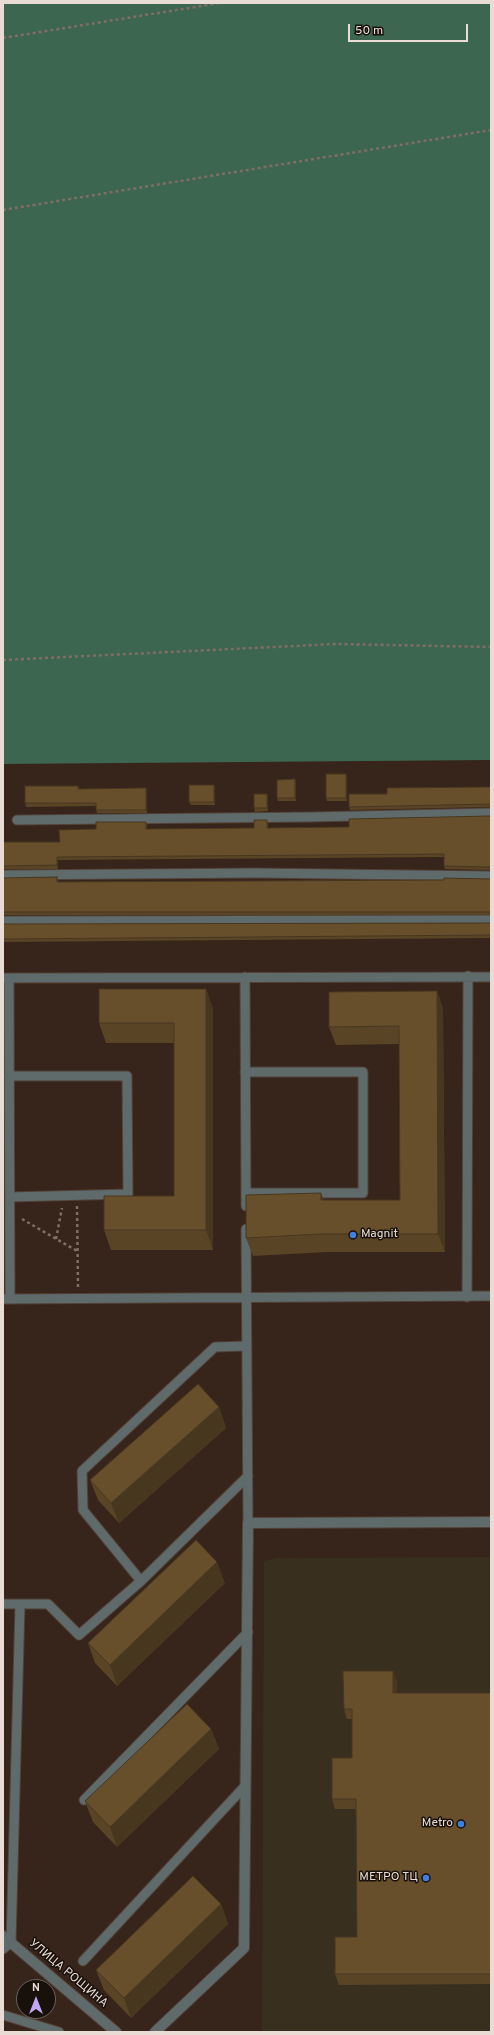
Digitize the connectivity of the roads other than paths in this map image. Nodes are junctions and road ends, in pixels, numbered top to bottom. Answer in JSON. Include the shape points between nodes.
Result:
{"nodes":[{"id":1,"x":491,"y":813,"type":"edge"},
{"id":2,"x":17,"y":820,"type":"dead end"},
{"id":3,"x":3,"y":875,"type":"edge"},
{"id":4,"x":491,"y":876,"type":"edge"},
{"id":5,"x":491,"y":920,"type":"edge"},
{"id":6,"x":3,"y":921,"type":"edge"},
{"id":7,"x":468,"y":976,"type":"junction"},
{"id":8,"x":245,"y":977,"type":"junction"},
{"id":9,"x":6,"y":978,"type":"edge"},
{"id":10,"x":491,"y":978,"type":"edge"},
{"id":11,"x":245,"y":1072,"type":"junction"},
{"id":12,"x":9,"y":1076,"type":"junction"},
{"id":13,"x":246,"y":1193,"type":"junction"},
{"id":14,"x":10,"y":1197,"type":"junction"},
{"id":15,"x":491,"y":1296,"type":"edge"},
{"id":16,"x":467,"y":1297,"type":"junction"},
{"id":17,"x":247,"y":1298,"type":"junction"},
{"id":18,"x":6,"y":1299,"type":"edge"},
{"id":19,"x":247,"y":1346,"type":"junction"},
{"id":20,"x":248,"y":1476,"type":"junction"},
{"id":21,"x":491,"y":1522,"type":"edge"},
{"id":22,"x":248,"y":1523,"type":"junction"},
{"id":23,"x":141,"y":1581,"type":"junction"},
{"id":24,"x":3,"y":1604,"type":"edge"},
{"id":25,"x":20,"y":1604,"type":"junction"},
{"id":26,"x":248,"y":1632,"type":"junction"},
{"id":27,"x":246,"y":1786,"type":"junction"},
{"id":28,"x":84,"y":1800,"type":"edge"},
{"id":29,"x":6,"y":1942,"type":"edge"},
{"id":30,"x":83,"y":1961,"type":"dead end"},
{"id":31,"x":3,"y":2015,"type":"edge"},
{"id":32,"x":60,"y":2032,"type":"edge"},
{"id":33,"x":116,"y":2032,"type":"edge"},
{"id":34,"x":155,"y":2032,"type":"edge"}],
"edges":[{"from":1,"to":2,"type":"lane"},
{"from":3,"to":4,"type":"lane","via":[[255,873]]},
{"from":5,"to":6,"type":"lane"},
{"from":7,"to":8,"type":"lane"},
{"from":7,"to":10,"type":"lane"},
{"from":7,"to":16,"type":"lane"},
{"from":8,"to":9,"type":"lane"},
{"from":8,"to":11,"type":"lane"},
{"from":9,"to":12,"type":"lane"},
{"from":11,"to":13,"type":"lane"},
{"from":11,"to":13,"type":"lane","via":[[364,1072],[364,1193]]},
{"from":12,"to":14,"type":"lane"},
{"from":12,"to":14,"type":"lane","via":[[127,1076],[128,1194]]},
{"from":13,"to":17,"type":"lane"},
{"from":14,"to":18,"type":"lane"},
{"from":15,"to":16,"type":"lane"},
{"from":16,"to":17,"type":"lane"},
{"from":17,"to":18,"type":"lane"},
{"from":17,"to":19,"type":"lane"},
{"from":19,"to":20,"type":"lane"},
{"from":19,"to":23,"type":"lane","via":[[215,1347],[82,1471],[83,1510]]},
{"from":20,"to":22,"type":"lane"},
{"from":20,"to":23,"type":"lane"},
{"from":21,"to":22,"type":"street"},
{"from":22,"to":26,"type":"street"},
{"from":23,"to":25,"type":"lane","via":[[79,1635],[48,1604]]},
{"from":24,"to":25,"type":"lane"},
{"from":25,"to":29,"type":"lane"},
{"from":26,"to":27,"type":"street"},
{"from":26,"to":28,"type":"lane"},
{"from":27,"to":30,"type":"lane"},
{"from":27,"to":34,"type":"street","via":[[244,1948]]},
{"from":29,"to":33,"type":"street","name":"УЛИЦА РОЩИНА"},
{"from":31,"to":32,"type":"lane"}]}
